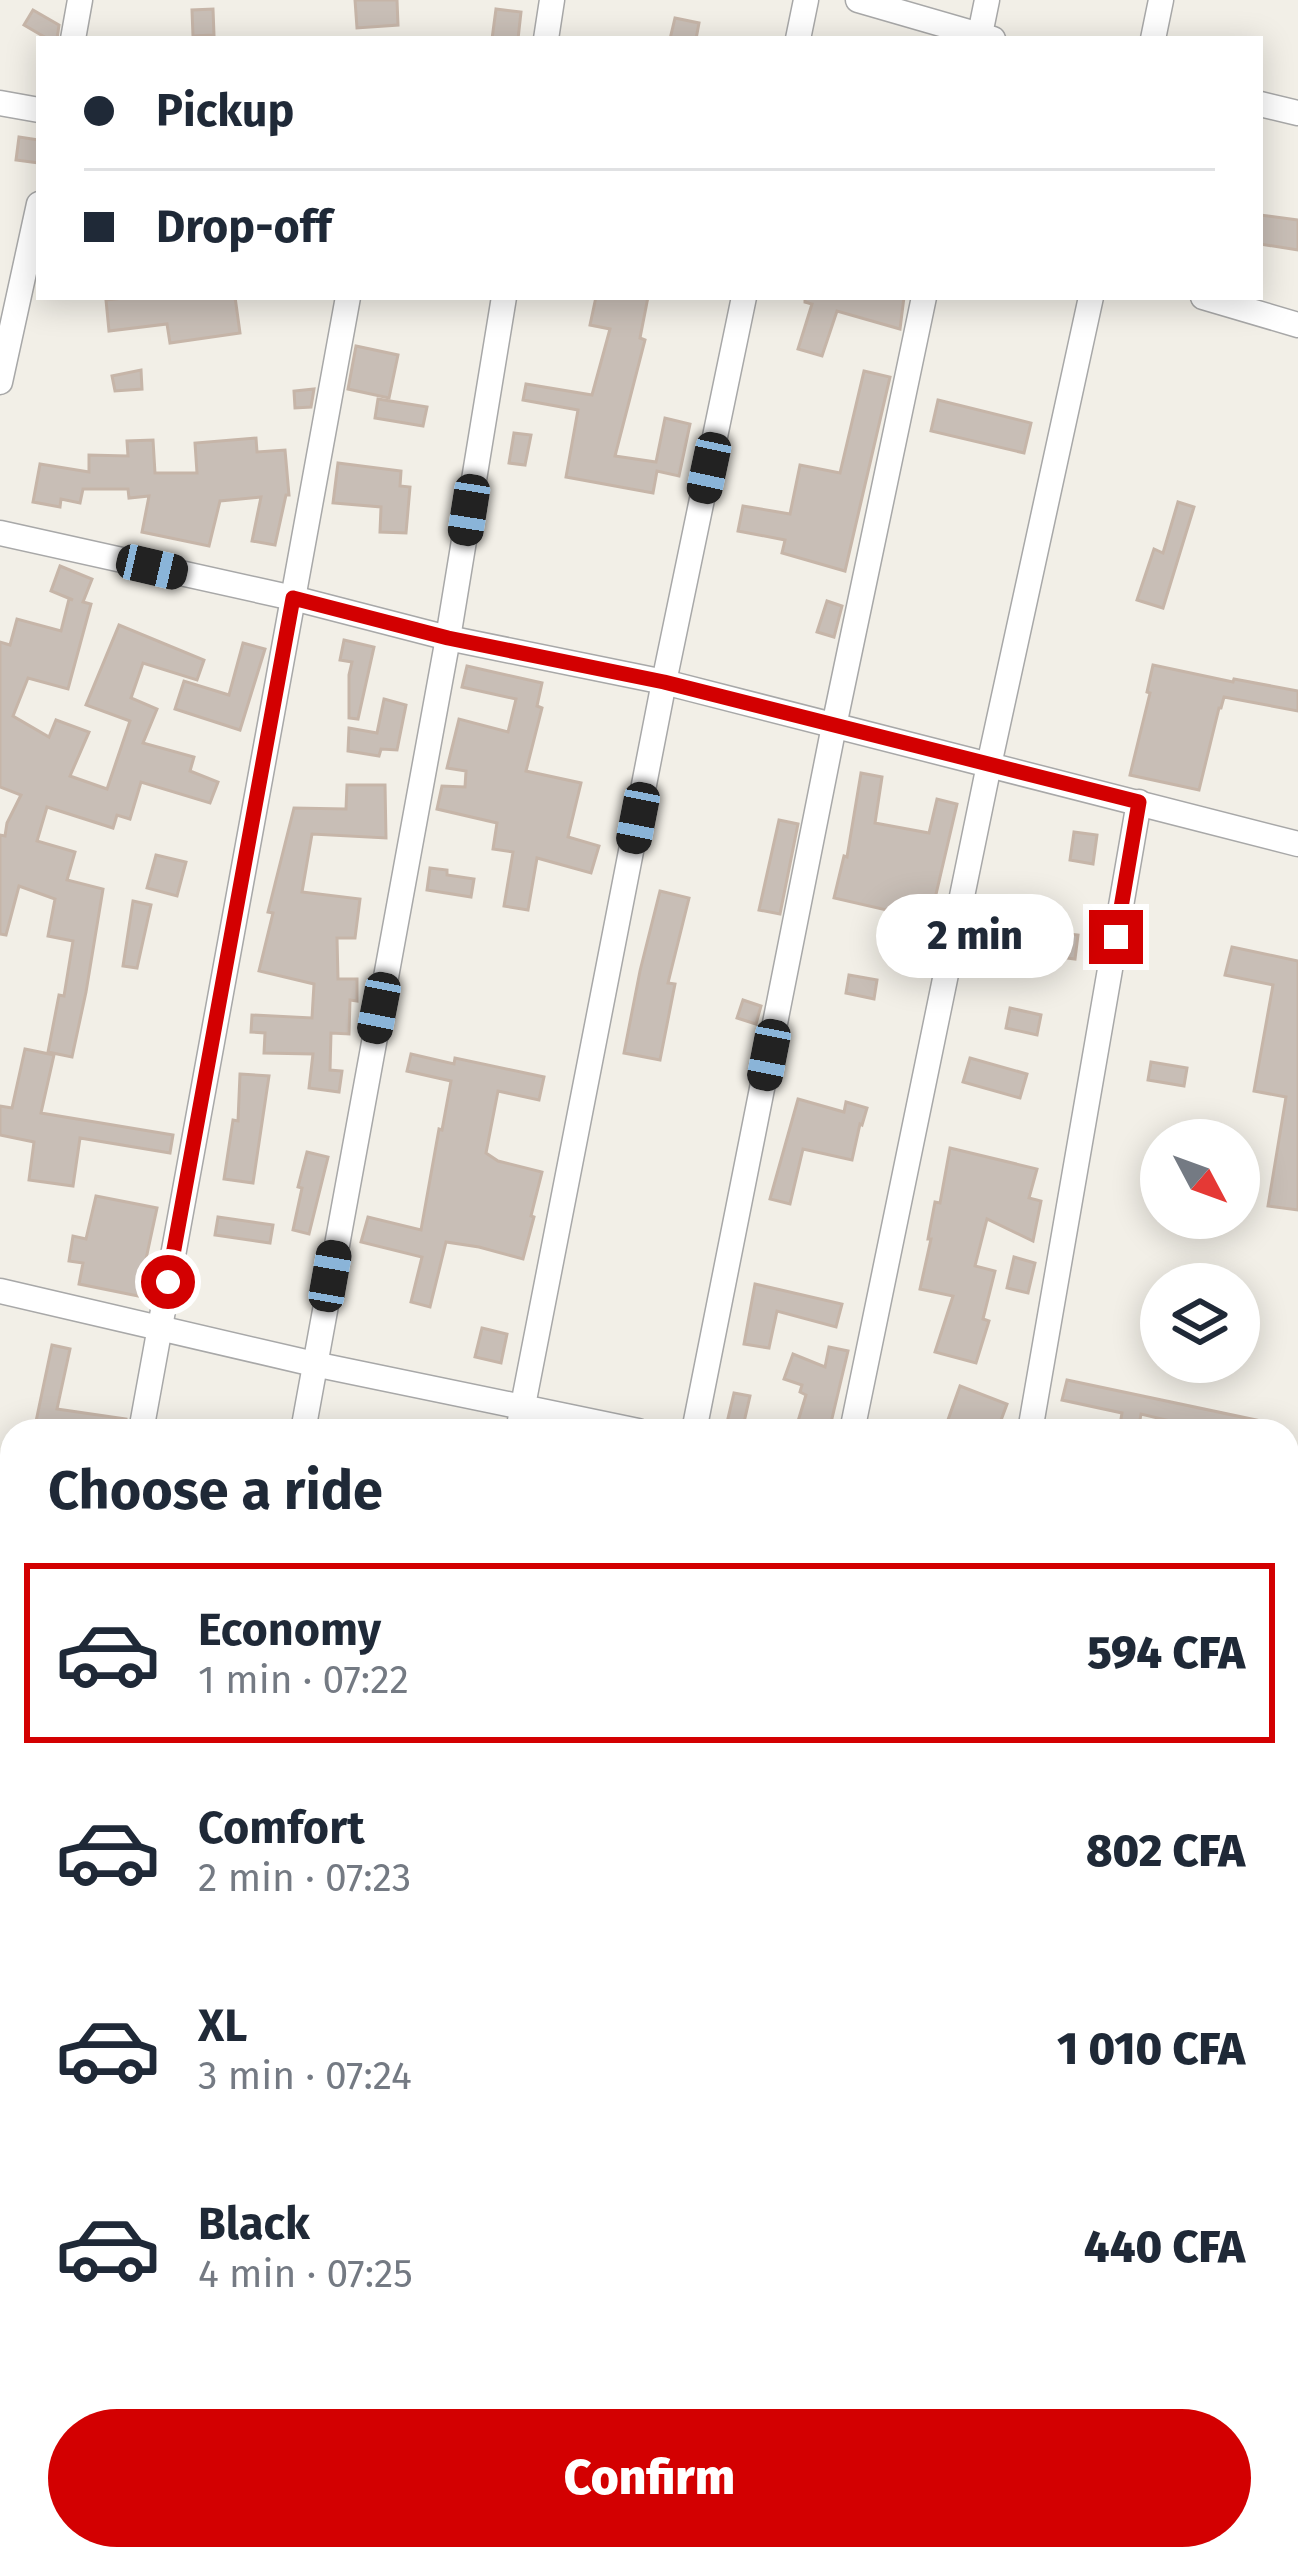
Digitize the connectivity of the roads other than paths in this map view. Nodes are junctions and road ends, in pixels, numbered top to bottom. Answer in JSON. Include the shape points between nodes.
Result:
{"nodes":[{"id":1,"x":80,"y":0,"type":"edge"},
{"id":2,"x":552,"y":0,"type":"edge"},
{"id":3,"x":806,"y":0,"type":"edge"},
{"id":4,"x":857,"y":0,"type":"edge"},
{"id":5,"x":988,"y":0,"type":"edge"},
{"id":6,"x":1162,"y":0,"type":"edge"},
{"id":7,"x":74,"y":36,"type":"edge"},
{"id":8,"x":546,"y":36,"type":"edge"},
{"id":9,"x":799,"y":36,"type":"edge"},
{"id":10,"x":977,"y":36,"type":"edge"},
{"id":11,"x":984,"y":36,"type":"edge"},
{"id":12,"x":1154,"y":36,"type":"edge"},
{"id":13,"x":0,"y":103,"type":"edge"},
{"id":14,"x":1263,"y":105,"type":"edge"},
{"id":15,"x":36,"y":109,"type":"edge"},
{"id":16,"x":1298,"y":113,"type":"edge"},
{"id":17,"x":36,"y":218,"type":"edge"},
{"id":18,"x":347,"y":300,"type":"edge"},
{"id":19,"x":504,"y":300,"type":"edge"},
{"id":20,"x":743,"y":300,"type":"edge"},
{"id":21,"x":923,"y":300,"type":"edge"},
{"id":22,"x":1090,"y":300,"type":"edge"},
{"id":23,"x":1213,"y":300,"type":"edge"},
{"id":24,"x":1298,"y":325,"type":"edge"},
{"id":25,"x":0,"y":382,"type":"edge"},
{"id":26,"x":0,"y":533,"type":"edge"},
{"id":27,"x":293,"y":598,"type":"junction"},
{"id":28,"x":448,"y":638,"type":"junction"},
{"id":29,"x":664,"y":682,"type":"junction"},
{"id":30,"x":834,"y":726,"type":"junction"},
{"id":31,"x":989,"y":765,"type":"junction"},
{"id":32,"x":1139,"y":802,"type":"junction"},
{"id":33,"x":1298,"y":844,"type":"edge"},
{"id":34,"x":0,"y":1291,"type":"edge"},
{"id":35,"x":160,"y":1328,"type":"junction"},
{"id":36,"x":314,"y":1364,"type":"junction"},
{"id":37,"x":143,"y":1419,"type":"edge"},
{"id":38,"x":305,"y":1419,"type":"edge"},
{"id":39,"x":521,"y":1419,"type":"edge"},
{"id":40,"x":696,"y":1419,"type":"edge"},
{"id":41,"x":854,"y":1419,"type":"edge"},
{"id":42,"x":1032,"y":1419,"type":"edge"}],
"edges":[{"from":1,"to":7,"type":"street"},
{"from":2,"to":8,"type":"street"},
{"from":3,"to":9,"type":"street"},
{"from":4,"to":10,"type":"street"},
{"from":5,"to":11,"type":"street"},
{"from":6,"to":12,"type":"street"},
{"from":13,"to":15,"type":"street"},
{"from":14,"to":16,"type":"street"},
{"from":17,"to":25,"type":"street"},
{"from":18,"to":27,"type":"street"},
{"from":19,"to":28,"type":"street"},
{"from":20,"to":29,"type":"street"},
{"from":21,"to":30,"type":"street"},
{"from":22,"to":31,"type":"street"},
{"from":23,"to":24,"type":"street"},
{"from":26,"to":27,"type":"street"},
{"from":27,"to":28,"type":"street"},
{"from":27,"to":35,"type":"street"},
{"from":28,"to":29,"type":"street"},
{"from":28,"to":36,"type":"street"},
{"from":29,"to":30,"type":"street"},
{"from":29,"to":39,"type":"street"},
{"from":30,"to":31,"type":"street"},
{"from":30,"to":40,"type":"street"},
{"from":31,"to":32,"type":"street"},
{"from":31,"to":41,"type":"street"},
{"from":32,"to":33,"type":"street"},
{"from":32,"to":42,"type":"street"},
{"from":34,"to":35,"type":"street"},
{"from":35,"to":36,"type":"street"},
{"from":35,"to":37,"type":"street"},
{"from":36,"to":38,"type":"street"},
{"from":36,"to":39,"type":"street"}]}
